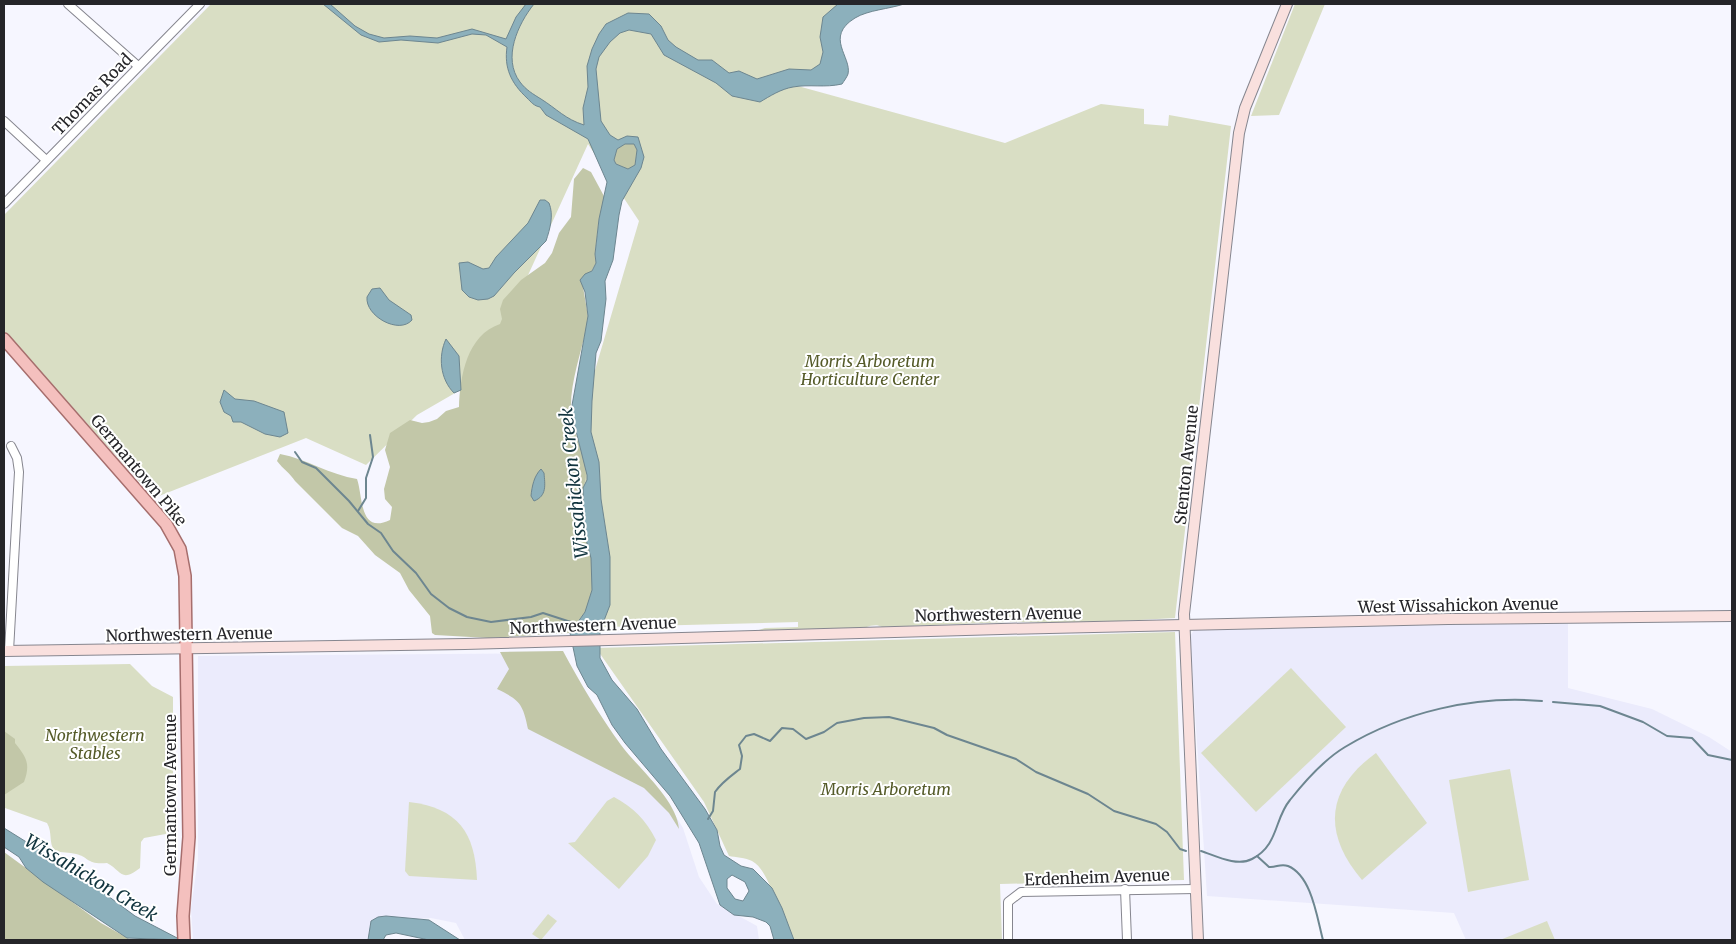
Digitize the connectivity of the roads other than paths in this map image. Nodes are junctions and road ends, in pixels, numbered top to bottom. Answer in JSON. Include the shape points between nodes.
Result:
{"nodes":[{"id":1,"x":68,"y":4,"type":"edge"},
{"id":2,"x":200,"y":4,"type":"edge"},
{"id":3,"x":1287,"y":4,"type":"edge"},
{"id":4,"x":138,"y":66,"type":"junction"},
{"id":5,"x":4,"y":121,"type":"edge"},
{"id":6,"x":46,"y":160,"type":"junction"},
{"id":7,"x":4,"y":204,"type":"edge"},
{"id":8,"x":4,"y":339,"type":"edge"},
{"id":9,"x":11,"y":446,"type":"dead end"},
{"id":10,"x":1732,"y":616,"type":"edge"},
{"id":11,"x":1183,"y":625,"type":"junction"},
{"id":12,"x":187,"y":649,"type":"junction"},
{"id":13,"x":6,"y":651,"type":"edge"},
{"id":14,"x":1125,"y":889,"type":"junction"},
{"id":15,"x":1196,"y":889,"type":"junction"},
{"id":16,"x":184,"y":940,"type":"edge"},
{"id":17,"x":1008,"y":940,"type":"edge"},
{"id":18,"x":1127,"y":940,"type":"edge"},
{"id":19,"x":1198,"y":940,"type":"edge"}],
"edges":[{"from":1,"to":4,"type":"street"},
{"from":2,"to":4,"type":"street","name":"Thomas Road"},
{"from":3,"to":11,"type":"street","name":"Stenton Avenue","via":[[1245,108],[1239,133]]},
{"from":4,"to":6,"type":"street","name":"Thomas Road"},
{"from":5,"to":6,"type":"street"},
{"from":6,"to":7,"type":"street","name":"Thomas Road"},
{"from":8,"to":12,"type":"main road","name":"Germantown Pike","via":[[174,536],[185,569]]},
{"from":9,"to":13,"type":"street","via":[[19,472]]},
{"from":10,"to":11,"type":"street","name":"West Wissahickon Avenue"},
{"from":11,"to":12,"type":"street","name":"Northwestern Avenue"},
{"from":11,"to":15,"type":"street","name":"Stenton Avenue"},
{"from":12,"to":13,"type":"street","name":"Northwestern Avenue"},
{"from":12,"to":16,"type":"main road","name":"Germantown Avenue","via":[[190,837]]},
{"from":14,"to":15,"type":"street","name":"Erdenheim Avenue"},
{"from":14,"to":17,"type":"street","name":"Erdenheim Avenue","via":[[1021,892],[1010,899],[1007,906]]},
{"from":14,"to":18,"type":"street"},
{"from":15,"to":19,"type":"street","name":"Stenton Avenue"}]}
